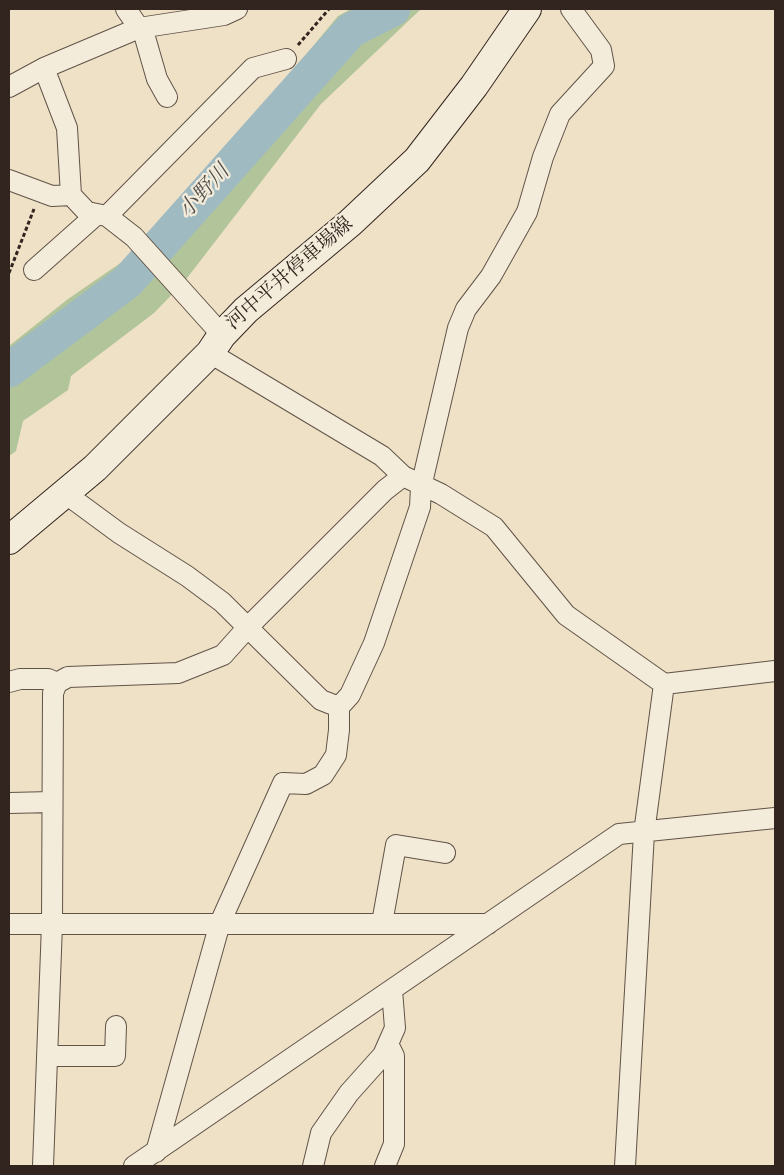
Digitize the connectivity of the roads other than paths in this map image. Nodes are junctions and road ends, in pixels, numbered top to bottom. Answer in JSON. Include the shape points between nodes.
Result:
{"nodes":[{"id":1,"x":126,"y":9,"type":"edge"},
{"id":2,"x":238,"y":9,"type":"edge"},
{"id":3,"x":527,"y":9,"type":"edge"},
{"id":4,"x":571,"y":9,"type":"edge"},
{"id":5,"x":140,"y":28,"type":"junction"},
{"id":6,"x":286,"y":59,"type":"road end"},
{"id":7,"x":44,"y":68,"type":"junction"},
{"id":8,"x":9,"y":87,"type":"edge"},
{"id":9,"x":167,"y":97,"type":"dead end"},
{"id":10,"x":9,"y":180,"type":"edge"},
{"id":11,"x":71,"y":195,"type":"junction"},
{"id":12,"x":101,"y":216,"type":"junction"},
{"id":13,"x":34,"y":270,"type":"dead end"},
{"id":14,"x":216,"y":344,"type":"junction"},
{"id":15,"x":403,"y":476,"type":"junction"},
{"id":16,"x":421,"y":487,"type":"junction"},
{"id":17,"x":66,"y":494,"type":"junction"},
{"id":18,"x":9,"y":540,"type":"edge"},
{"id":19,"x":248,"y":627,"type":"junction"},
{"id":20,"x":775,"y":671,"type":"edge"},
{"id":21,"x":9,"y":682,"type":"edge"},
{"id":22,"x":57,"y":683,"type":"junction"},
{"id":23,"x":664,"y":684,"type":"junction"},
{"id":24,"x":339,"y":707,"type":"junction"},
{"id":25,"x":52,"y":802,"type":"junction"},
{"id":26,"x":9,"y":803,"type":"edge"},
{"id":27,"x":775,"y":818,"type":"edge"},
{"id":28,"x":644,"y":833,"type":"junction"},
{"id":29,"x":445,"y":853,"type":"dead end"},
{"id":30,"x":220,"y":923,"type":"junction"},
{"id":31,"x":382,"y":923,"type":"junction"},
{"id":32,"x":9,"y":924,"type":"edge"},
{"id":33,"x":52,"y":924,"type":"junction"},
{"id":34,"x":488,"y":924,"type":"junction"},
{"id":35,"x":392,"y":990,"type":"junction"},
{"id":36,"x":116,"y":1026,"type":"dead end"},
{"id":37,"x":388,"y":1044,"type":"junction"},
{"id":38,"x":47,"y":1056,"type":"junction"},
{"id":39,"x":156,"y":1152,"type":"junction"},
{"id":40,"x":43,"y":1166,"type":"edge"},
{"id":41,"x":134,"y":1166,"type":"edge"},
{"id":42,"x":313,"y":1166,"type":"edge"},
{"id":43,"x":385,"y":1166,"type":"edge"},
{"id":44,"x":626,"y":1166,"type":"edge"}],
"edges":[{"from":1,"to":5,"type":"street"},
{"from":2,"to":5,"type":"street","via":[[224,16]]},
{"from":3,"to":14,"type":"main road","name":"河中平井停車場線","via":[[417,160],[350,223],[246,310]]},
{"from":4,"to":16,"type":"street","via":[[601,50],[604,66],[560,114],[527,212],[491,276],[466,309],[458,328]]},
{"from":5,"to":7,"type":"street"},
{"from":5,"to":9,"type":"street","via":[[148,43],[157,79]]},
{"from":6,"to":12,"type":"street","via":[[253,68]]},
{"from":7,"to":8,"type":"street"},
{"from":7,"to":11,"type":"street","via":[[67,128]]},
{"from":10,"to":11,"type":"street","via":[[52,196]]},
{"from":11,"to":12,"type":"street","via":[[87,212]]},
{"from":12,"to":13,"type":"street"},
{"from":12,"to":14,"type":"street","via":[[134,237],[202,314]]},
{"from":14,"to":15,"type":"street","via":[[382,456]]},
{"from":14,"to":17,"type":"main road","name":"河中平井停車場線"},
{"from":15,"to":16,"type":"street"},
{"from":15,"to":19,"type":"street"},
{"from":16,"to":23,"type":"street","via":[[441,494],[494,527],[566,615]]},
{"from":16,"to":24,"type":"street","via":[[420,507],[374,643],[350,696]]},
{"from":17,"to":18,"type":"main road","name":"河中平井停車場線"},
{"from":17,"to":19,"type":"street","via":[[119,533],[187,576],[222,602]]},
{"from":19,"to":22,"type":"street","via":[[223,655],[178,673],[68,678]]},
{"from":19,"to":24,"type":"street","via":[[321,700]]},
{"from":20,"to":23,"type":"street"},
{"from":21,"to":22,"type":"street","via":[[48,679]]},
{"from":22,"to":25,"type":"street","via":[[53,693]]},
{"from":23,"to":28,"type":"street"},
{"from":24,"to":30,"type":"street","via":[[336,755],[322,776],[306,784],[283,783]]},
{"from":25,"to":26,"type":"street"},
{"from":25,"to":33,"type":"street"},
{"from":27,"to":28,"type":"street"},
{"from":28,"to":34,"type":"street","via":[[619,834]]},
{"from":28,"to":44,"type":"street"},
{"from":29,"to":31,"type":"street","via":[[396,845]]},
{"from":30,"to":31,"type":"street"},
{"from":30,"to":33,"type":"street"},
{"from":30,"to":39,"type":"street"},
{"from":31,"to":34,"type":"street"},
{"from":32,"to":33,"type":"street"},
{"from":33,"to":38,"type":"street"},
{"from":34,"to":35,"type":"street"},
{"from":35,"to":37,"type":"street","via":[[395,1028]]},
{"from":35,"to":39,"type":"street"},
{"from":36,"to":38,"type":"street","via":[[116,1056]]},
{"from":37,"to":42,"type":"street","via":[[383,1055],[349,1093],[321,1133]]},
{"from":37,"to":43,"type":"street","via":[[394,1056],[394,1144]]},
{"from":38,"to":40,"type":"street"},
{"from":39,"to":41,"type":"street"}]}
